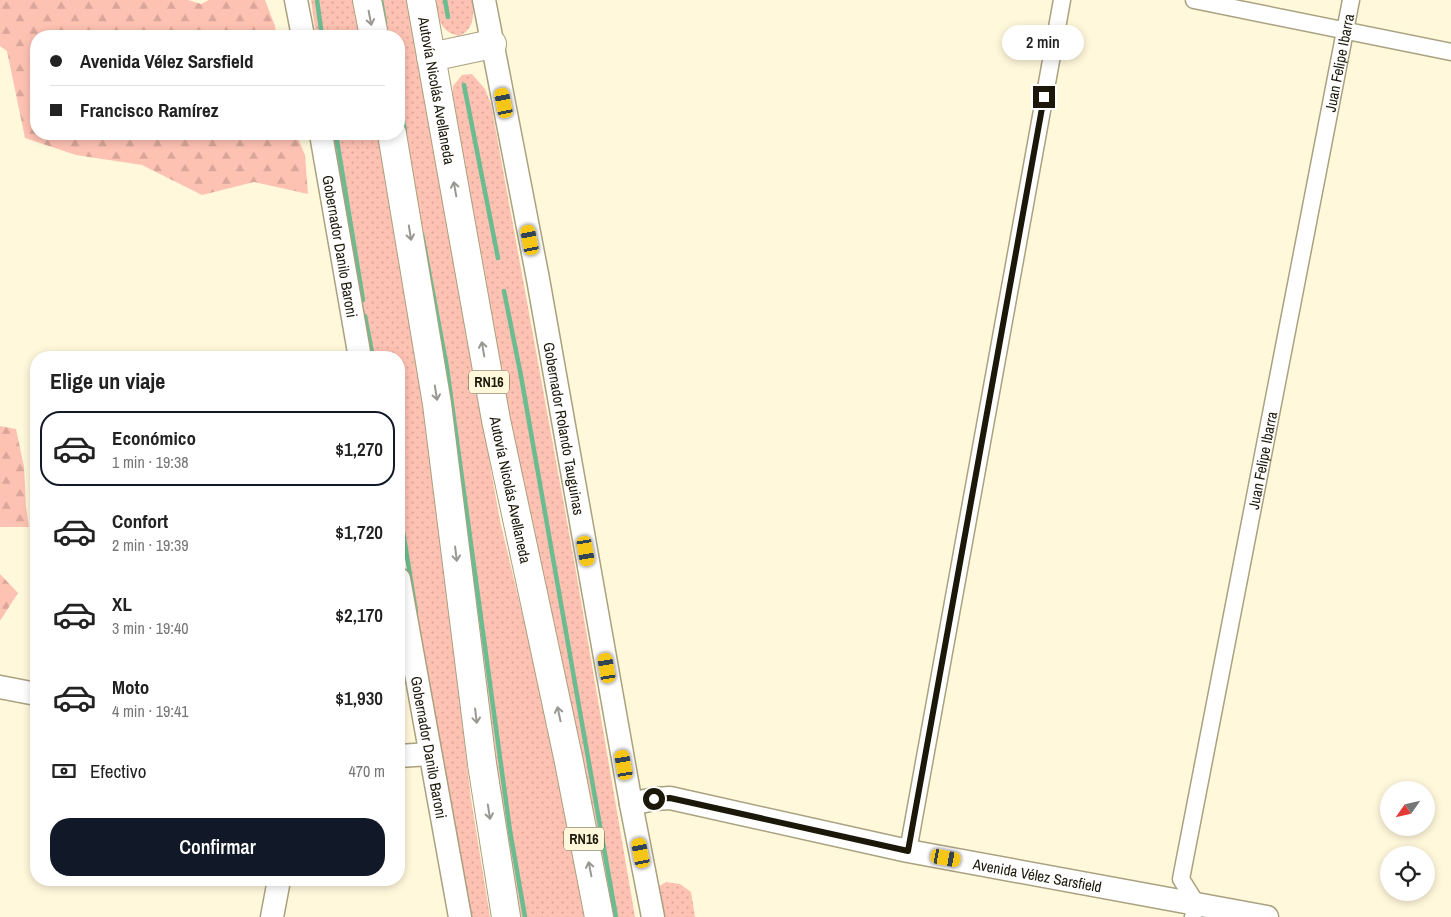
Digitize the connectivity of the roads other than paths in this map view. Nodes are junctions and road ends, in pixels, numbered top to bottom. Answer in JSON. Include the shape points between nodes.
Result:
{"nodes":[{"id":1,"x":296,"y":0,"type":"edge"},
{"id":2,"x":367,"y":0,"type":"edge"},
{"id":3,"x":421,"y":0,"type":"edge"},
{"id":4,"x":484,"y":0,"type":"edge"},
{"id":5,"x":1062,"y":0,"type":"edge"},
{"id":6,"x":1194,"y":0,"type":"edge"},
{"id":7,"x":1351,"y":0,"type":"edge"},
{"id":8,"x":302,"y":30,"type":"edge"},
{"id":9,"x":373,"y":30,"type":"edge"},
{"id":10,"x":1345,"y":31,"type":"junction"},
{"id":11,"x":492,"y":44,"type":"junction"},
{"id":12,"x":1451,"y":52,"type":"edge"},
{"id":13,"x":431,"y":57,"type":"junction"},
{"id":14,"x":322,"y":140,"type":"edge"},
{"id":15,"x":393,"y":140,"type":"edge"},
{"id":16,"x":359,"y":351,"type":"edge"},
{"id":17,"x":405,"y":613,"type":"edge"},
{"id":18,"x":0,"y":688,"type":"edge"},
{"id":19,"x":30,"y":693,"type":"edge"},
{"id":20,"x":430,"y":754,"type":"junction"},
{"id":21,"x":405,"y":756,"type":"edge"},
{"id":22,"x":631,"y":804,"type":"junction"},
{"id":23,"x":908,"y":851,"type":"junction"},
{"id":24,"x":278,"y":886,"type":"edge"},
{"id":25,"x":1194,"y":910,"type":"edge"},
{"id":26,"x":272,"y":917,"type":"edge"},
{"id":27,"x":460,"y":917,"type":"edge"},
{"id":28,"x":506,"y":917,"type":"edge"},
{"id":29,"x":599,"y":917,"type":"edge"},
{"id":30,"x":653,"y":917,"type":"edge"},
{"id":31,"x":1267,"y":917,"type":"edge"}],
"edges":[{"from":1,"to":8,"type":"street"},
{"from":2,"to":9,"type":"highway","one_way":true},
{"from":3,"to":13,"type":"highway","name":"Autovía Nicolás Avellaneda","number":"RN16"},
{"from":4,"to":11,"type":"street","name":"Gobernador Rolando Tauguinas"},
{"from":5,"to":23,"type":"street"},
{"from":6,"to":10,"type":"street"},
{"from":7,"to":10,"type":"street","name":"Juan Felipe Ibarra"},
{"from":10,"to":12,"type":"street"},
{"from":10,"to":25,"type":"street","name":"Juan Felipe Ibarra","via":[[1181,879]]},
{"from":11,"to":13,"type":"highway"},
{"from":11,"to":22,"type":"street","name":"Gobernador Rolando Tauguinas","via":[[538,279]]},
{"from":29,"to":13,"type":"highway","name":"Autovía Nicolás Avellaneda","number":"RN16","one_way":true,"via":[[496,420]]},
{"from":14,"to":16,"type":"street","name":"Gobernador Danilo Baroni"},
{"from":15,"to":28,"type":"highway","one_way":true,"via":[[437,404],[482,764]]},
{"from":17,"to":20,"type":"street","name":"Gobernador Danilo Baroni"},
{"from":18,"to":19,"type":"street"},
{"from":20,"to":21,"type":"street"},
{"from":20,"to":27,"type":"street","name":"Gobernador Danilo Baroni"},
{"from":22,"to":23,"type":"street","name":"Avenida Vélez Sarsfield","via":[[670,798]]},
{"from":22,"to":30,"type":"street","name":"Gobernador Rolando Tauguinas"},
{"from":23,"to":25,"type":"street","name":"Avenida Vélez Sarsfield"},
{"from":24,"to":26,"type":"street"},
{"from":25,"to":31,"type":"street","name":"Avenida Vélez Sarsfield"}]}
